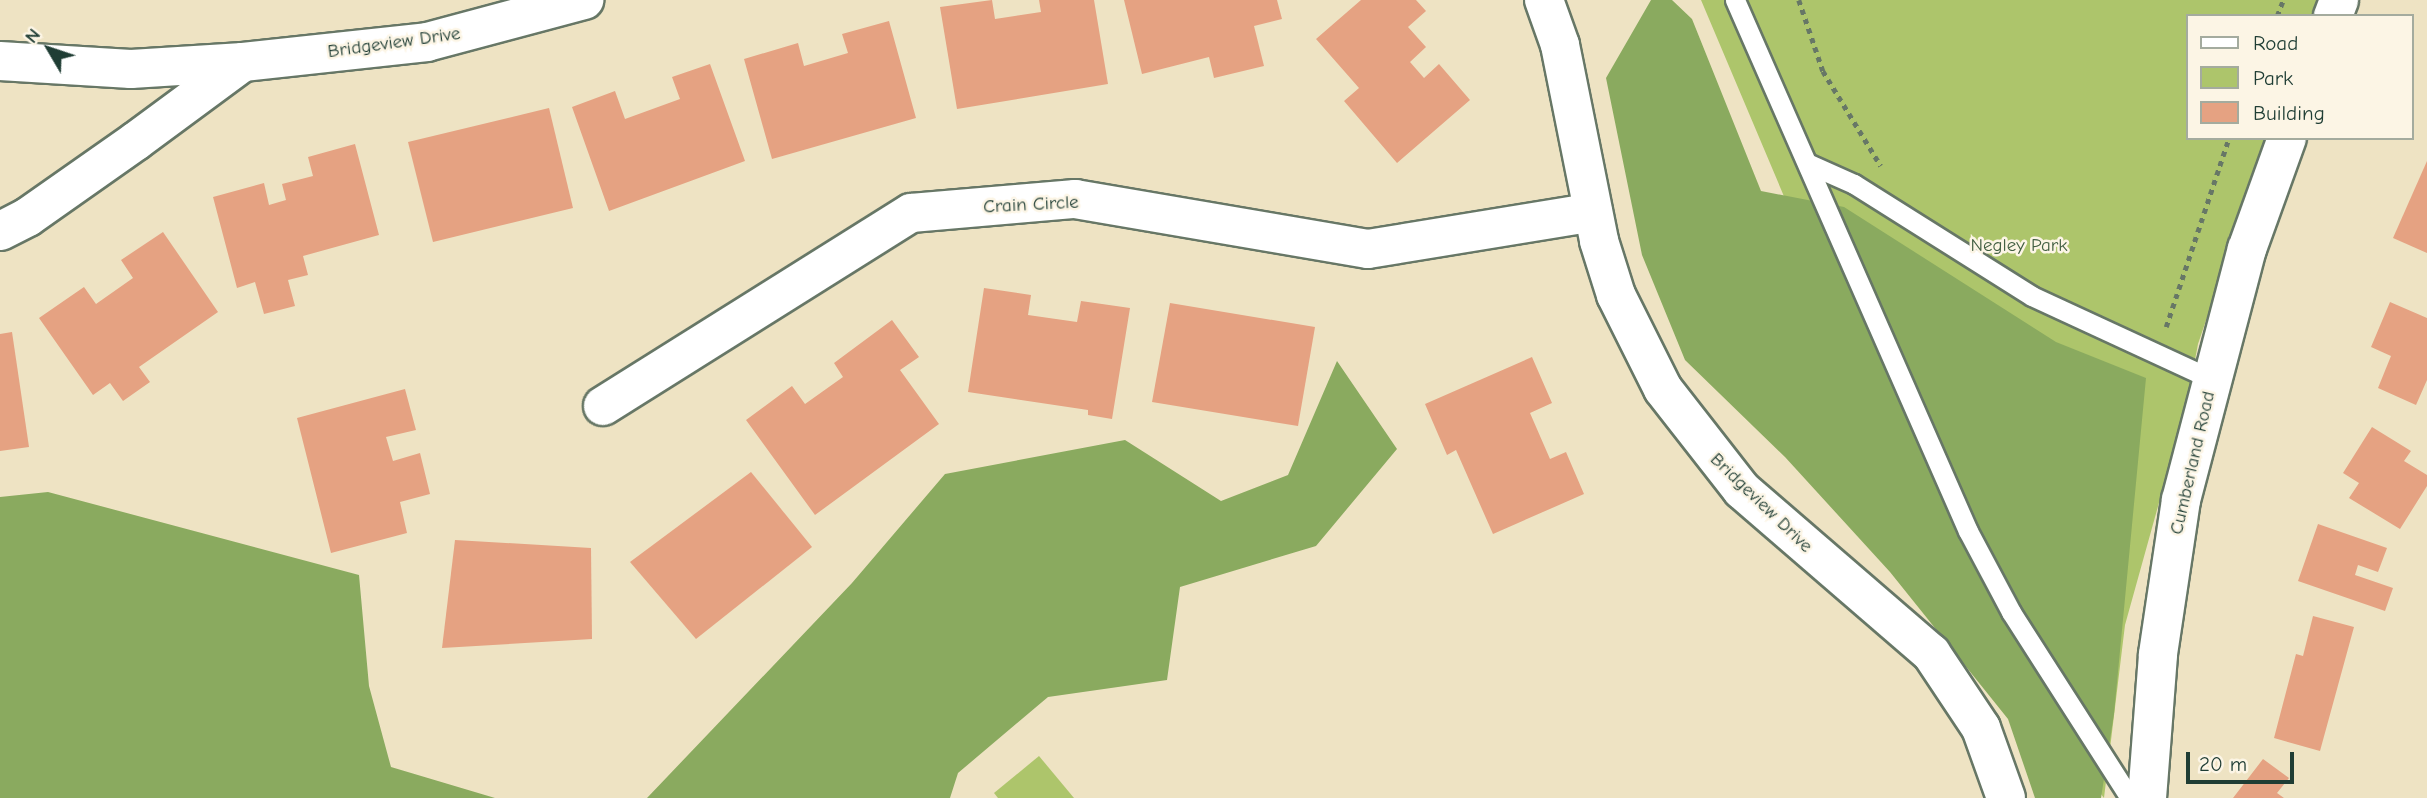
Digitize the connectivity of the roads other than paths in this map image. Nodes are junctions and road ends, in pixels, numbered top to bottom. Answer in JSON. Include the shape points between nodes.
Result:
{"nodes":[{"id":1,"x":583,"y":0,"type":"edge"},
{"id":2,"x":1544,"y":0,"type":"edge"},
{"id":3,"x":1735,"y":0,"type":"edge"},
{"id":4,"x":0,"y":61,"type":"edge"},
{"id":5,"x":243,"y":62,"type":"junction"},
{"id":6,"x":2286,"y":140,"type":"edge"},
{"id":7,"x":1809,"y":164,"type":"junction"},
{"id":8,"x":1593,"y":212,"type":"junction"},
{"id":9,"x":0,"y":231,"type":"edge"},
{"id":10,"x":2212,"y":379,"type":"junction"},
{"id":11,"x":603,"y":406,"type":"dead end"},
{"id":12,"x":2007,"y":798,"type":"edge"},
{"id":13,"x":2130,"y":798,"type":"edge"},
{"id":14,"x":2147,"y":798,"type":"edge"}],
"edges":[{"from":1,"to":5,"type":"street","name":"Bridgeview Drive","via":[[427,42]]},
{"from":2,"to":8,"type":"street","name":"Bridgeview Drive","via":[[1560,45]]},
{"from":3,"to":7,"type":"lane"},
{"from":4,"to":5,"type":"street","name":"Bridgeview Drive","via":[[131,69]]},
{"from":5,"to":9,"type":"street","name":"Bridgeview Drive","via":[[28,217]]},
{"from":6,"to":10,"type":"street","name":"Cumberland Road","via":[[2247,249]]},
{"from":7,"to":10,"type":"lane","via":[[1854,184],[2032,296]]},
{"from":7,"to":13,"type":"lane","via":[[1968,531],[2011,612]]},
{"from":8,"to":11,"type":"street","name":"Crain Circle","via":[[1368,249],[1075,199],[911,213]]},
{"from":8,"to":12,"type":"street","name":"Bridgeview Drive","via":[[1616,295],[1670,399],[1742,490],[1931,653],[1981,728]]},
{"from":10,"to":14,"type":"street","name":"Cumberland Road","via":[[2181,500],[2158,654]]}]}
